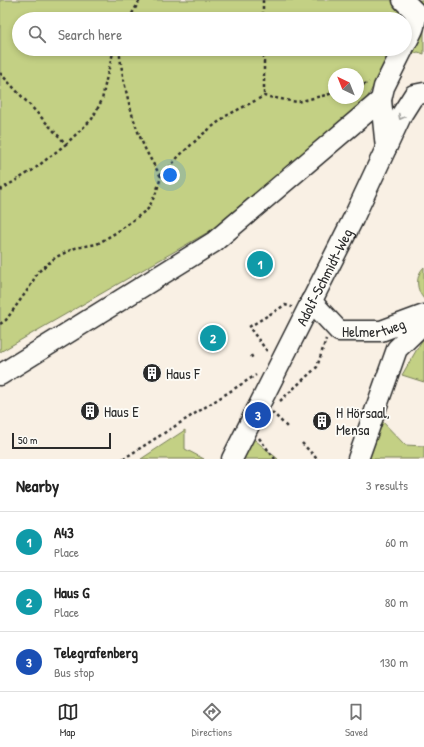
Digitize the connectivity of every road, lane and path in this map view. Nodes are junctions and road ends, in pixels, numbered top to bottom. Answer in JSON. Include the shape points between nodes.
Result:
{"nodes":[{"id":1,"x":140,"y":0,"type":"edge"},
{"id":2,"x":263,"y":0,"type":"edge"},
{"id":3,"x":403,"y":0,"type":"edge"},
{"id":4,"x":133,"y":12,"type":"edge"},
{"id":5,"x":263,"y":12,"type":"edge"},
{"id":6,"x":412,"y":31,"type":"edge"},
{"id":7,"x":112,"y":56,"type":"edge"},
{"id":8,"x":119,"y":56,"type":"edge"},
{"id":9,"x":264,"y":56,"type":"edge"},
{"id":10,"x":400,"y":56,"type":"edge"},
{"id":11,"x":0,"y":73,"type":"edge"},
{"id":12,"x":424,"y":93,"type":"edge"},
{"id":13,"x":328,"y":94,"type":"edge"},
{"id":14,"x":383,"y":94,"type":"junction"},
{"id":15,"x":264,"y":96,"type":"junction"},
{"id":16,"x":66,"y":144,"type":"junction"},
{"id":17,"x":386,"y":150,"type":"junction"},
{"id":18,"x":160,"y":177,"type":"junction"},
{"id":19,"x":0,"y":190,"type":"edge"},
{"id":20,"x":308,"y":307,"type":"junction"},
{"id":21,"x":424,"y":315,"type":"edge"},
{"id":22,"x":424,"y":323,"type":"edge"},
{"id":23,"x":0,"y":324,"type":"edge"},
{"id":24,"x":331,"y":324,"type":"junction"},
{"id":25,"x":267,"y":351,"type":"dead end"},
{"id":26,"x":251,"y":355,"type":"dead end"},
{"id":27,"x":253,"y":359,"type":"dead end"},
{"id":28,"x":258,"y":374,"type":"dead end"},
{"id":29,"x":0,"y":375,"type":"edge"},
{"id":30,"x":276,"y":404,"type":"dead end"},
{"id":31,"x":249,"y":425,"type":"junction"},
{"id":32,"x":302,"y":443,"type":"dead end"},
{"id":33,"x":123,"y":459,"type":"edge"},
{"id":34,"x":232,"y":459,"type":"edge"},
{"id":35,"x":275,"y":459,"type":"edge"},
{"id":36,"x":317,"y":459,"type":"edge"},
{"id":37,"x":358,"y":459,"type":"edge"}],
"edges":[{"from":1,"to":4,"type":"path"},
{"from":2,"to":5,"type":"path"},
{"from":3,"to":6,"type":"street","via":[[416,12],[416,23]]},
{"from":7,"to":16,"type":"path","via":[[102,100],[92,119]]},
{"from":8,"to":18,"type":"path","via":[[131,111]]},
{"from":9,"to":15,"type":"path"},
{"from":10,"to":14,"type":"street"},
{"from":11,"to":16,"type":"path"},
{"from":12,"to":17,"type":"street","name":"Adolf-Schmidt-Weg","one_way":true,"via":[[414,95],[402,114]]},
{"from":13,"to":15,"type":"path","via":[[297,102]]},
{"from":14,"to":17,"type":"street"},
{"from":14,"to":29,"type":"street","via":[[214,242]]},
{"from":15,"to":18,"type":"path","via":[[226,116],[202,134]]},
{"from":16,"to":19,"type":"path","via":[[33,170]]},
{"from":17,"to":20,"type":"street","name":"Adolf-Schmidt-Weg"},
{"from":18,"to":23,"type":"path","via":[[148,209],[97,244],[75,248],[56,256],[38,272],[20,301]]},
{"from":20,"to":24,"type":"street","name":"Helmertweg"},
{"from":20,"to":25,"type":"path","via":[[285,305],[249,327]]},
{"from":20,"to":31,"type":"street","name":"Adolf-Schmidt-Weg"},
{"from":21,"to":24,"type":"street","name":"Helmertweg","via":[[380,331],[339,331]]},
{"from":22,"to":37,"type":"street","via":[[397,349]]},
{"from":24,"to":30,"type":"path","via":[[317,367]]},
{"from":26,"to":27,"type":"path"},
{"from":28,"to":33,"type":"path"},
{"from":31,"to":34,"type":"street","name":"Adolf-Schmidt-Weg"},
{"from":31,"to":35,"type":"path"},
{"from":32,"to":36,"type":"path"}]}
